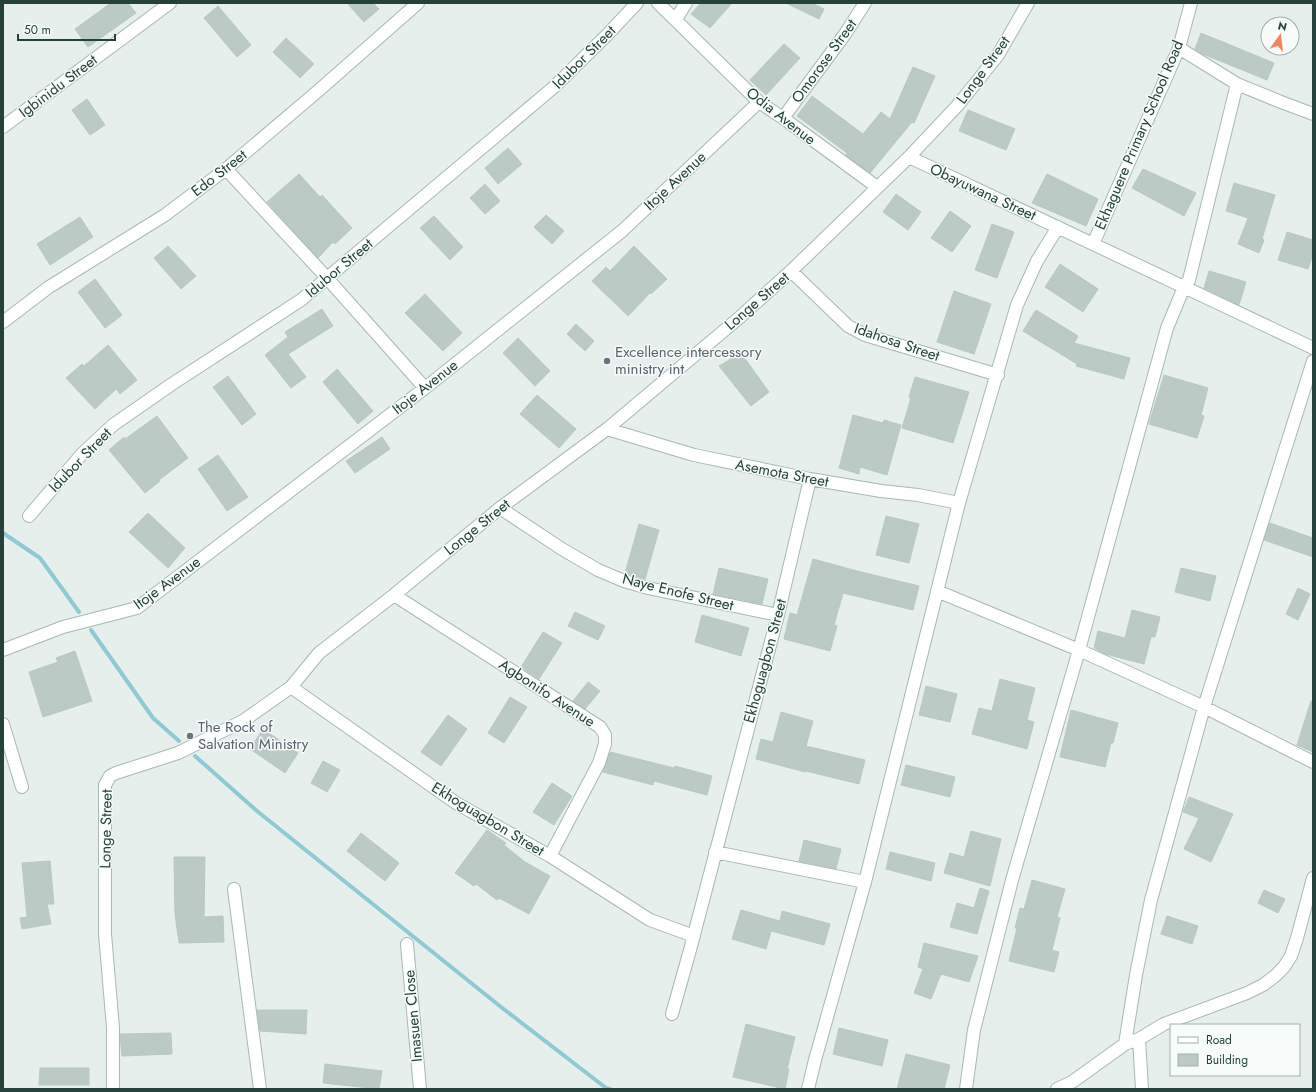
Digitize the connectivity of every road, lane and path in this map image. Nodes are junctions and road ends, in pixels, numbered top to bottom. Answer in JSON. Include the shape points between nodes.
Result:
{"nodes":[{"id":1,"x":170,"y":3,"type":"edge"},
{"id":2,"x":418,"y":3,"type":"edge"},
{"id":3,"x":637,"y":3,"type":"edge"},
{"id":4,"x":658,"y":3,"type":"edge"},
{"id":5,"x":686,"y":3,"type":"edge"},
{"id":6,"x":865,"y":3,"type":"edge"},
{"id":7,"x":1028,"y":3,"type":"edge"},
{"id":8,"x":1191,"y":3,"type":"edge"},
{"id":9,"x":676,"y":19,"type":"junction"},
{"id":10,"x":1179,"y":48,"type":"junction"},
{"id":11,"x":1237,"y":84,"type":"junction"},
{"id":12,"x":759,"y":102,"type":"junction"},
{"id":13,"x":1313,"y":114,"type":"edge"},
{"id":14,"x":783,"y":118,"type":"junction"},
{"id":15,"x":3,"y":127,"type":"edge"},
{"id":16,"x":909,"y":157,"type":"junction"},
{"id":17,"x":226,"y":169,"type":"junction"},
{"id":18,"x":877,"y":187,"type":"junction"},
{"id":19,"x":1058,"y":227,"type":"junction"},
{"id":20,"x":1093,"y":244,"type":"junction"},
{"id":21,"x":791,"y":271,"type":"junction"},
{"id":22,"x":327,"y":278,"type":"junction"},
{"id":23,"x":1184,"y":287,"type":"junction"},
{"id":24,"x":3,"y":322,"type":"edge"},
{"id":25,"x":1313,"y":348,"type":"edge"},
{"id":26,"x":1313,"y":361,"type":"edge"},
{"id":27,"x":998,"y":375,"type":"junction"},
{"id":28,"x":425,"y":388,"type":"junction"},
{"id":29,"x":607,"y":429,"type":"junction"},
{"id":30,"x":810,"y":479,"type":"junction"},
{"id":31,"x":960,"y":503,"type":"junction"},
{"id":32,"x":500,"y":508,"type":"junction"},
{"id":33,"x":29,"y":516,"type":"dead end"},
{"id":34,"x":937,"y":591,"type":"junction"},
{"id":35,"x":394,"y":595,"type":"junction"},
{"id":36,"x":778,"y":615,"type":"junction"},
{"id":37,"x":3,"y":650,"type":"edge"},
{"id":38,"x":1079,"y":650,"type":"junction"},
{"id":39,"x":291,"y":687,"type":"junction"},
{"id":40,"x":1204,"y":707,"type":"junction"},
{"id":41,"x":3,"y":724,"type":"edge"},
{"id":42,"x":1313,"y":762,"type":"edge"},
{"id":43,"x":22,"y":787,"type":"dead end"},
{"id":44,"x":715,"y":852,"type":"junction"},
{"id":45,"x":550,"y":856,"type":"junction"},
{"id":46,"x":1313,"y":878,"type":"edge"},
{"id":47,"x":865,"y":882,"type":"junction"},
{"id":48,"x":234,"y":889,"type":"dead end"},
{"id":49,"x":694,"y":936,"type":"junction"},
{"id":50,"x":407,"y":944,"type":"dead end"},
{"id":51,"x":672,"y":1014,"type":"dead end"},
{"id":52,"x":1139,"y":1039,"type":"junction"},
{"id":53,"x":1125,"y":1044,"type":"junction"},
{"id":54,"x":112,"y":1089,"type":"edge"},
{"id":55,"x":260,"y":1089,"type":"edge"},
{"id":56,"x":420,"y":1089,"type":"edge"},
{"id":57,"x":808,"y":1089,"type":"edge"},
{"id":58,"x":966,"y":1089,"type":"edge"},
{"id":59,"x":1057,"y":1089,"type":"edge"},
{"id":60,"x":1142,"y":1089,"type":"edge"}],
"edges":[{"from":1,"to":15,"type":"street","name":"Igbinidu Street"},
{"from":2,"to":17,"type":"street","name":"Edo Street"},
{"from":3,"to":22,"type":"street","name":"Idubor Street","via":[[554,87]]},
{"from":4,"to":9,"type":"street","name":"Odia Avenue"},
{"from":5,"to":9,"type":"street"},
{"from":6,"to":14,"type":"street","name":"Omorose Street"},
{"from":7,"to":16,"type":"street","name":"Longe Street","via":[[998,55],[958,105]]},
{"from":8,"to":10,"type":"street","name":"Ekhaguere Primary School Road"},
{"from":9,"to":12,"type":"street","name":"Odia Avenue"},
{"from":10,"to":11,"type":"street"},
{"from":10,"to":20,"type":"street","name":"Ekhaguere Primary School Road"},
{"from":11,"to":13,"type":"street"},
{"from":11,"to":23,"type":"street","via":[[1190,280]]},
{"from":12,"to":14,"type":"street","name":"Odia Avenue"},
{"from":12,"to":28,"type":"street","name":"Itoje Avenue","via":[[622,231]]},
{"from":14,"to":18,"type":"street","name":"Odia Avenue"},
{"from":16,"to":18,"type":"street","name":"Longe Street"},
{"from":16,"to":19,"type":"street","name":"Obayuwana Street"},
{"from":17,"to":22,"type":"street"},
{"from":17,"to":24,"type":"street","name":"Edo Street","via":[[165,215],[49,287]]},
{"from":18,"to":21,"type":"street","name":"Longe Street"},
{"from":19,"to":20,"type":"street","name":"Obayuwana Street"},
{"from":19,"to":27,"type":"street","via":[[1037,261],[1017,305]]},
{"from":20,"to":23,"type":"street","name":"Obayuwana Street"},
{"from":21,"to":27,"type":"street","name":"Idahosa Street","via":[[848,326],[865,335]]},
{"from":21,"to":29,"type":"street","name":"Longe Street"},
{"from":22,"to":28,"type":"street"},
{"from":22,"to":33,"type":"street","name":"Idubor Street","via":[[301,300],[113,425],[82,454]]},
{"from":23,"to":25,"type":"street","name":"Obayuwana Street"},
{"from":23,"to":38,"type":"street","via":[[1167,328]]},
{"from":26,"to":40,"type":"street"},
{"from":27,"to":31,"type":"street"},
{"from":28,"to":37,"type":"street","name":"Itoje Avenue","via":[[136,608],[63,627]]},
{"from":29,"to":30,"type":"street","name":"Asemota Street","via":[[694,455]]},
{"from":29,"to":32,"type":"street","name":"Longe Street"},
{"from":30,"to":31,"type":"street","name":"Asemota Street"},
{"from":30,"to":36,"type":"street","name":"Ekhoguagbon Street"},
{"from":31,"to":34,"type":"street"},
{"from":32,"to":35,"type":"street","name":"Longe Street"},
{"from":32,"to":36,"type":"street","name":"Naye Enofe Street","via":[[562,549],[598,570],[624,581]]},
{"from":34,"to":38,"type":"street"},
{"from":34,"to":47,"type":"street"},
{"from":35,"to":39,"type":"street","name":"Longe Street","via":[[320,653]]},
{"from":35,"to":45,"type":"street","name":"Agbonifo Avenue","via":[[600,727],[605,735],[599,762]]},
{"from":36,"to":44,"type":"street","name":"Ekhoguagbon Street"},
{"from":38,"to":40,"type":"street"},
{"from":38,"to":58,"type":"street","via":[[1012,880],[983,992],[974,1030]]},
{"from":39,"to":45,"type":"street","name":"Ekhoguagbon Street","via":[[456,802]]},
{"from":39,"to":54,"type":"street","name":"Longe Street","via":[[243,721],[178,753],[116,773],[110,776],[105,785],[105,934],[113,1028]]},
{"from":40,"to":42,"type":"street"},
{"from":40,"to":53,"type":"street","via":[[1151,900]]},
{"from":41,"to":43,"type":"street"},
{"from":44,"to":47,"type":"street"},
{"from":44,"to":49,"type":"street","name":"Ekhoguagbon Street"},
{"from":45,"to":49,"type":"street","name":"Ekhoguagbon Street","via":[[650,920]]},
{"from":46,"to":52,"type":"street","via":[[1291,956],[1275,976],[1247,993],[1164,1024]]},
{"from":47,"to":57,"type":"street"},
{"from":48,"to":55,"type":"street"},
{"from":49,"to":51,"type":"street","name":"Ekhoguagbon Street"},
{"from":50,"to":56,"type":"street","name":"Imasuen Close"},
{"from":52,"to":53,"type":"street"},
{"from":52,"to":60,"type":"street"},
{"from":53,"to":59,"type":"street","via":[[1072,1082]]}]}
